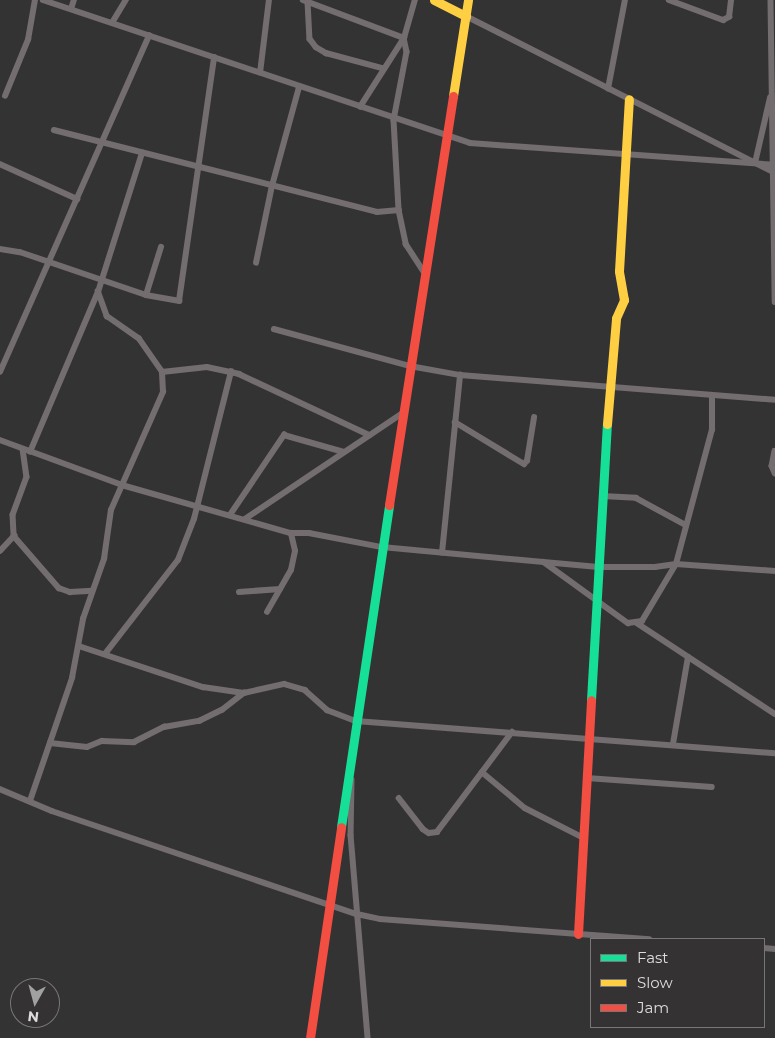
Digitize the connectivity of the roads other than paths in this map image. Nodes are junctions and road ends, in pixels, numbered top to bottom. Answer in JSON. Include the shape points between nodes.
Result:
{"nodes":[{"id":1,"x":35,"y":0,"type":"edge"},
{"id":2,"x":43,"y":0,"type":"edge"},
{"id":3,"x":74,"y":0,"type":"edge"},
{"id":4,"x":126,"y":0,"type":"edge"},
{"id":5,"x":269,"y":0,"type":"edge"},
{"id":6,"x":415,"y":0,"type":"edge"},
{"id":7,"x":434,"y":0,"type":"edge"},
{"id":8,"x":468,"y":0,"type":"edge"},
{"id":9,"x":625,"y":0,"type":"edge"},
{"id":10,"x":669,"y":0,"type":"edge"},
{"id":11,"x":731,"y":0,"type":"edge"},
{"id":12,"x":771,"y":0,"type":"edge"},
{"id":13,"x":305,"y":1,"type":"edge"},
{"id":14,"x":71,"y":9,"type":"junction"},
{"id":15,"x":466,"y":16,"type":"junction"},
{"id":16,"x":112,"y":23,"type":"junction"},
{"id":17,"x":149,"y":35,"type":"junction"},
{"id":18,"x":404,"y":38,"type":"junction"},
{"id":19,"x":214,"y":57,"type":"junction"},
{"id":20,"x":382,"y":68,"type":"junction"},
{"id":21,"x":260,"y":73,"type":"junction"},
{"id":22,"x":775,"y":76,"type":"edge"},
{"id":23,"x":299,"y":87,"type":"junction"},
{"id":24,"x":608,"y":89,"type":"junction"},
{"id":25,"x":772,"y":89,"type":"junction"},
{"id":26,"x":5,"y":96,"type":"dead end"},
{"id":27,"x":629,"y":99,"type":"junction"},
{"id":28,"x":360,"y":107,"type":"junction"},
{"id":29,"x":394,"y":120,"type":"junction"},
{"id":30,"x":54,"y":130,"type":"dead end"},
{"id":31,"x":446,"y":137,"type":"junction"},
{"id":32,"x":104,"y":143,"type":"junction"},
{"id":33,"x":142,"y":153,"type":"junction"},
{"id":34,"x":626,"y":154,"type":"junction"},
{"id":35,"x":755,"y":163,"type":"junction"},
{"id":36,"x":0,"y":164,"type":"edge"},
{"id":37,"x":774,"y":165,"type":"edge"},
{"id":38,"x":197,"y":167,"type":"junction"},
{"id":39,"x":774,"y":173,"type":"edge"},
{"id":40,"x":272,"y":186,"type":"junction"},
{"id":41,"x":77,"y":199,"type":"junction"},
{"id":42,"x":399,"y":210,"type":"junction"},
{"id":43,"x":161,"y":247,"type":"dead end"},
{"id":44,"x":0,"y":249,"type":"edge"},
{"id":45,"x":46,"y":262,"type":"junction"},
{"id":46,"x":256,"y":263,"type":"dead end"},
{"id":47,"x":424,"y":273,"type":"junction"},
{"id":48,"x":100,"y":282,"type":"junction"},
{"id":49,"x":98,"y":292,"type":"junction"},
{"id":50,"x":146,"y":295,"type":"junction"},
{"id":51,"x":775,"y":302,"type":"edge"},
{"id":52,"x":274,"y":329,"type":"dead end"},
{"id":53,"x":410,"y":366,"type":"junction"},
{"id":54,"x":0,"y":372,"type":"edge"},
{"id":55,"x":162,"y":372,"type":"junction"},
{"id":56,"x":231,"y":372,"type":"junction"},
{"id":57,"x":460,"y":375,"type":"junction"},
{"id":58,"x":610,"y":388,"type":"junction"},
{"id":59,"x":712,"y":396,"type":"junction"},
{"id":60,"x":775,"y":400,"type":"edge"},
{"id":61,"x":403,"y":413,"type":"junction"},
{"id":62,"x":534,"y":418,"type":"dead end"},
{"id":63,"x":455,"y":422,"type":"junction"},
{"id":64,"x":369,"y":435,"type":"junction"},
{"id":65,"x":0,"y":440,"type":"edge"},
{"id":66,"x":23,"y":449,"type":"junction"},
{"id":67,"x":775,"y":451,"type":"edge"},
{"id":68,"x":30,"y":452,"type":"junction"},
{"id":69,"x":344,"y":452,"type":"junction"},
{"id":70,"x":775,"y":473,"type":"edge"},
{"id":71,"x":122,"y":485,"type":"junction"},
{"id":72,"x":602,"y":496,"type":"junction"},
{"id":73,"x":196,"y":507,"type":"junction"},
{"id":74,"x":230,"y":515,"type":"junction"},
{"id":75,"x":245,"y":519,"type":"junction"},
{"id":76,"x":686,"y":525,"type":"junction"},
{"id":77,"x":291,"y":533,"type":"junction"},
{"id":78,"x":14,"y":536,"type":"junction"},
{"id":79,"x":382,"y":547,"type":"junction"},
{"id":80,"x":0,"y":551,"type":"edge"},
{"id":81,"x":442,"y":553,"type":"junction"},
{"id":82,"x":544,"y":562,"type":"junction"},
{"id":83,"x":676,"y":564,"type":"junction"},
{"id":84,"x":598,"y":567,"type":"junction"},
{"id":85,"x":775,"y":571,"type":"edge"},
{"id":86,"x":280,"y":589,"type":"junction"},
{"id":87,"x":92,"y":591,"type":"junction"},
{"id":88,"x":238,"y":592,"type":"dead end"},
{"id":89,"x":597,"y":600,"type":"junction"},
{"id":90,"x":267,"y":612,"type":"dead end"},
{"id":91,"x":637,"y":623,"type":"junction"},
{"id":92,"x":79,"y":646,"type":"junction"},
{"id":93,"x":105,"y":654,"type":"junction"},
{"id":94,"x":688,"y":657,"type":"junction"},
{"id":95,"x":244,"y":693,"type":"junction"},
{"id":96,"x":775,"y":714,"type":"edge"},
{"id":97,"x":356,"y":721,"type":"junction"},
{"id":98,"x":512,"y":732,"type":"junction"},
{"id":99,"x":589,"y":738,"type":"junction"},
{"id":100,"x":353,"y":742,"type":"junction"},
{"id":101,"x":50,"y":743,"type":"junction"},
{"id":102,"x":673,"y":744,"type":"junction"},
{"id":103,"x":775,"y":754,"type":"edge"},
{"id":104,"x":482,"y":772,"type":"junction"},
{"id":105,"x":587,"y":778,"type":"junction"},
{"id":106,"x":712,"y":787,"type":"dead end"},
{"id":107,"x":0,"y":789,"type":"edge"},
{"id":108,"x":398,"y":798,"type":"dead end"},
{"id":109,"x":30,"y":802,"type":"junction"},
{"id":110,"x":584,"y":838,"type":"junction"},
{"id":111,"x":328,"y":906,"type":"junction"},
{"id":112,"x":356,"y":914,"type":"junction"},
{"id":113,"x":578,"y":934,"type":"junction"},
{"id":114,"x":635,"y":938,"type":"edge"},
{"id":115,"x":310,"y":1038,"type":"edge"},
{"id":116,"x":368,"y":1038,"type":"edge"}],
"edges":[{"from":1,"to":26,"type":"street","via":[[28,40]]},
{"from":2,"to":14,"type":"street"},
{"from":3,"to":14,"type":"street"},
{"from":4,"to":16,"type":"street"},
{"from":5,"to":21,"type":"street"},
{"from":6,"to":18,"type":"street"},
{"from":7,"to":15,"type":"street"},
{"from":8,"to":15,"type":"street"},
{"from":9,"to":24,"type":"street"},
{"from":10,"to":11,"type":"street","via":[[723,20],[729,17]]},
{"from":12,"to":25,"type":"street"},
{"from":13,"to":18,"type":"street"},
{"from":13,"to":20,"type":"street","via":[[310,39],[316,47],[326,53]]},
{"from":14,"to":16,"type":"street"},
{"from":15,"to":24,"type":"street"},
{"from":15,"to":31,"type":"street"},
{"from":16,"to":17,"type":"street"},
{"from":17,"to":19,"type":"street"},
{"from":17,"to":32,"type":"street"},
{"from":18,"to":20,"type":"street"},
{"from":18,"to":29,"type":"street","via":[[407,52]]},
{"from":19,"to":21,"type":"street"},
{"from":19,"to":38,"type":"street"},
{"from":20,"to":28,"type":"street"},
{"from":21,"to":23,"type":"street"},
{"from":22,"to":25,"type":"street"},
{"from":23,"to":28,"type":"street"},
{"from":23,"to":40,"type":"street"},
{"from":24,"to":27,"type":"street"},
{"from":25,"to":35,"type":"street"},
{"from":25,"to":37,"type":"street"},
{"from":27,"to":34,"type":"street"},
{"from":27,"to":35,"type":"street"},
{"from":28,"to":29,"type":"street"},
{"from":29,"to":31,"type":"street"},
{"from":29,"to":42,"type":"street"},
{"from":30,"to":32,"type":"street"},
{"from":31,"to":34,"type":"street","via":[[470,143]]},
{"from":31,"to":47,"type":"street"},
{"from":32,"to":33,"type":"street"},
{"from":32,"to":41,"type":"street"},
{"from":33,"to":38,"type":"street"},
{"from":33,"to":48,"type":"street"},
{"from":34,"to":35,"type":"street"},
{"from":34,"to":58,"type":"street","via":[[619,271],[624,300],[616,318]]},
{"from":35,"to":37,"type":"street"},
{"from":35,"to":39,"type":"street"},
{"from":36,"to":41,"type":"street"},
{"from":37,"to":39,"type":"street"},
{"from":38,"to":40,"type":"street"},
{"from":38,"to":50,"type":"street","via":[[179,301]]},
{"from":39,"to":51,"type":"street"},
{"from":40,"to":42,"type":"street","via":[[377,212]]},
{"from":40,"to":46,"type":"street"},
{"from":41,"to":45,"type":"street"},
{"from":42,"to":47,"type":"street","via":[[406,244]]},
{"from":43,"to":50,"type":"street"},
{"from":44,"to":45,"type":"street"},
{"from":45,"to":48,"type":"street"},
{"from":45,"to":54,"type":"street"},
{"from":47,"to":53,"type":"street"},
{"from":48,"to":49,"type":"street"},
{"from":48,"to":50,"type":"street"},
{"from":49,"to":55,"type":"street","via":[[107,317],[139,338]]},
{"from":49,"to":68,"type":"street"},
{"from":52,"to":53,"type":"street"},
{"from":53,"to":57,"type":"street"},
{"from":53,"to":61,"type":"street"},
{"from":55,"to":56,"type":"street","via":[[207,368]]},
{"from":55,"to":71,"type":"street","via":[[163,392],[156,414]]},
{"from":56,"to":64,"type":"street"},
{"from":56,"to":73,"type":"street"},
{"from":57,"to":58,"type":"street"},
{"from":57,"to":63,"type":"street"},
{"from":58,"to":59,"type":"street"},
{"from":58,"to":72,"type":"street"},
{"from":59,"to":60,"type":"street"},
{"from":59,"to":76,"type":"street","via":[[712,430]]},
{"from":61,"to":64,"type":"street"},
{"from":61,"to":79,"type":"street"},
{"from":62,"to":63,"type":"street","via":[[524,464]]},
{"from":63,"to":81,"type":"street"},
{"from":64,"to":69,"type":"street"},
{"from":65,"to":66,"type":"street"},
{"from":66,"to":68,"type":"street"},
{"from":66,"to":78,"type":"street","via":[[27,477],[13,514]]},
{"from":67,"to":70,"type":"street","via":[[772,466]]},
{"from":68,"to":71,"type":"street"},
{"from":69,"to":74,"type":"street","via":[[284,435]]},
{"from":69,"to":75,"type":"street"},
{"from":71,"to":73,"type":"street"},
{"from":71,"to":87,"type":"street","via":[[111,510],[104,559]]},
{"from":72,"to":76,"type":"street","via":[[636,498]]},
{"from":72,"to":84,"type":"street"},
{"from":73,"to":74,"type":"street"},
{"from":73,"to":93,"type":"street","via":[[178,560]]},
{"from":74,"to":75,"type":"street"},
{"from":75,"to":77,"type":"street"},
{"from":76,"to":83,"type":"street"},
{"from":77,"to":79,"type":"street","via":[[309,533]]},
{"from":77,"to":86,"type":"street","via":[[295,551],[291,570]]},
{"from":78,"to":80,"type":"street"},
{"from":78,"to":87,"type":"street","via":[[59,588],[70,592]]},
{"from":79,"to":81,"type":"street"},
{"from":79,"to":97,"type":"street"},
{"from":81,"to":82,"type":"street"},
{"from":82,"to":84,"type":"street"},
{"from":82,"to":89,"type":"street"},
{"from":83,"to":84,"type":"street"},
{"from":83,"to":85,"type":"street"},
{"from":83,"to":91,"type":"street","via":[[642,621]]},
{"from":84,"to":89,"type":"street"},
{"from":86,"to":88,"type":"street"},
{"from":86,"to":90,"type":"street"},
{"from":87,"to":92,"type":"street"},
{"from":89,"to":91,"type":"street","via":[[628,623]]},
{"from":89,"to":99,"type":"street"},
{"from":91,"to":94,"type":"street"},
{"from":92,"to":93,"type":"street"},
{"from":92,"to":101,"type":"street"},
{"from":93,"to":95,"type":"street","via":[[203,687]]},
{"from":94,"to":96,"type":"street"},
{"from":94,"to":102,"type":"street"},
{"from":95,"to":97,"type":"street","via":[[284,684],[305,690],[327,710]]},
{"from":95,"to":101,"type":"street","via":[[207,717],[164,727],[134,742],[102,741],[87,747]]},
{"from":97,"to":98,"type":"street"},
{"from":97,"to":100,"type":"street"},
{"from":98,"to":99,"type":"street"},
{"from":98,"to":104,"type":"street"},
{"from":99,"to":102,"type":"street"},
{"from":99,"to":105,"type":"street"},
{"from":100,"to":111,"type":"street"},
{"from":100,"to":112,"type":"street","via":[[351,835]]},
{"from":101,"to":109,"type":"street"},
{"from":102,"to":103,"type":"street"},
{"from":104,"to":108,"type":"street","via":[[434,834],[423,829]]},
{"from":104,"to":110,"type":"street","via":[[525,808]]},
{"from":105,"to":106,"type":"street"},
{"from":105,"to":110,"type":"street"},
{"from":107,"to":109,"type":"street"},
{"from":109,"to":111,"type":"street"},
{"from":110,"to":113,"type":"street"},
{"from":111,"to":112,"type":"street"},
{"from":111,"to":115,"type":"street"},
{"from":112,"to":113,"type":"street","via":[[380,919]]},
{"from":112,"to":116,"type":"street"},
{"from":113,"to":114,"type":"street"}]}
